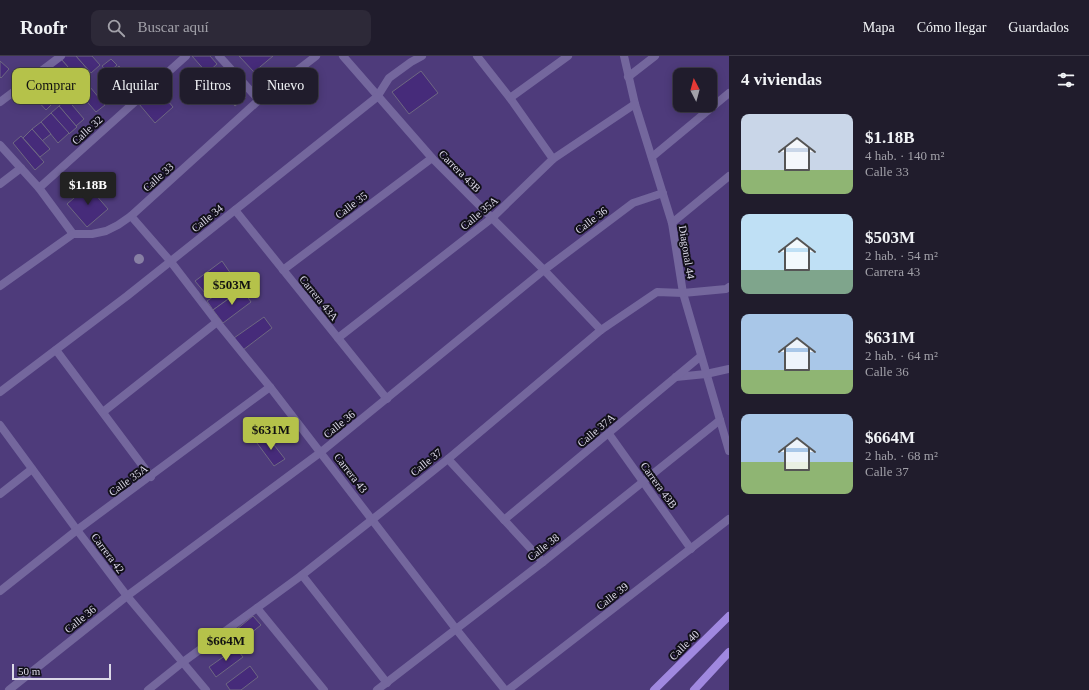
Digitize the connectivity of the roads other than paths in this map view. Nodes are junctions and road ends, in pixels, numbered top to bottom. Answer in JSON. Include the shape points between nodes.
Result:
{"nodes":[{"id":1,"x":61,"y":56,"type":"edge"},
{"id":2,"x":186,"y":56,"type":"edge"},
{"id":3,"x":219,"y":56,"type":"edge"},
{"id":4,"x":316,"y":56,"type":"edge"},
{"id":5,"x":343,"y":56,"type":"edge"},
{"id":6,"x":422,"y":56,"type":"edge"},
{"id":7,"x":477,"y":56,"type":"edge"},
{"id":8,"x":568,"y":56,"type":"edge"},
{"id":9,"x":624,"y":56,"type":"edge"},
{"id":10,"x":654,"y":56,"type":"edge"},
{"id":11,"x":300,"y":68,"type":"edge"},
{"id":12,"x":628,"y":77,"type":"junction"},
{"id":13,"x":729,"y":92,"type":"edge"},
{"id":14,"x":253,"y":93,"type":"edge"},
{"id":15,"x":377,"y":96,"type":"junction"},
{"id":16,"x":510,"y":98,"type":"junction"},
{"id":17,"x":0,"y":102,"type":"edge"},
{"id":18,"x":255,"y":104,"type":"edge"},
{"id":19,"x":635,"y":104,"type":"junction"},
{"id":20,"x":0,"y":145,"type":"edge"},
{"id":21,"x":652,"y":157,"type":"junction"},
{"id":22,"x":432,"y":158,"type":"junction"},
{"id":23,"x":553,"y":159,"type":"junction"},
{"id":24,"x":21,"y":168,"type":"junction"},
{"id":25,"x":729,"y":176,"type":"edge"},
{"id":26,"x":0,"y":184,"type":"edge"},
{"id":27,"x":39,"y":188,"type":"junction"},
{"id":28,"x":663,"y":193,"type":"junction"},
{"id":29,"x":235,"y":210,"type":"junction"},
{"id":30,"x":131,"y":216,"type":"junction"},
{"id":31,"x":492,"y":218,"type":"junction"},
{"id":32,"x":672,"y":223,"type":"junction"},
{"id":33,"x":73,"y":234,"type":"junction"},
{"id":34,"x":171,"y":262,"type":"junction"},
{"id":35,"x":283,"y":270,"type":"junction"},
{"id":36,"x":544,"y":270,"type":"junction"},
{"id":37,"x":0,"y":286,"type":"edge"},
{"id":38,"x":729,"y":287,"type":"edge"},
{"id":39,"x":683,"y":293,"type":"junction"},
{"id":40,"x":217,"y":322,"type":"junction"},
{"id":41,"x":601,"y":330,"type":"junction"},
{"id":42,"x":338,"y":338,"type":"junction"},
{"id":43,"x":56,"y":350,"type":"junction"},
{"id":44,"x":701,"y":356,"type":"junction"},
{"id":45,"x":729,"y":369,"type":"edge"},
{"id":46,"x":706,"y":374,"type":"junction"},
{"id":47,"x":676,"y":377,"type":"junction"},
{"id":48,"x":270,"y":387,"type":"junction"},
{"id":49,"x":0,"y":392,"type":"edge"},
{"id":50,"x":387,"y":399,"type":"junction"},
{"id":51,"x":103,"y":412,"type":"junction"},
{"id":52,"x":720,"y":420,"type":"junction"},
{"id":53,"x":0,"y":425,"type":"edge"},
{"id":54,"x":609,"y":434,"type":"junction"},
{"id":55,"x":729,"y":451,"type":"edge"},
{"id":56,"x":321,"y":452,"type":"junction"},
{"id":57,"x":448,"y":459,"type":"junction"},
{"id":58,"x":32,"y":469,"type":"junction"},
{"id":59,"x":151,"y":477,"type":"junction"},
{"id":60,"x":643,"y":481,"type":"junction"},
{"id":61,"x":0,"y":494,"type":"edge"},
{"id":62,"x":373,"y":519,"type":"junction"},
{"id":63,"x":729,"y":519,"type":"edge"},
{"id":64,"x":504,"y":520,"type":"junction"},
{"id":65,"x":77,"y":530,"type":"junction"},
{"id":66,"x":691,"y":548,"type":"junction"},
{"id":67,"x":542,"y":562,"type":"junction"},
{"id":68,"x":302,"y":575,"type":"junction"},
{"id":69,"x":0,"y":591,"type":"edge"},
{"id":70,"x":127,"y":596,"type":"junction"},
{"id":71,"x":257,"y":608,"type":"junction"},
{"id":72,"x":729,"y":616,"type":"edge"},
{"id":73,"x":456,"y":628,"type":"junction"},
{"id":74,"x":729,"y":652,"type":"edge"},
{"id":75,"x":183,"y":662,"type":"junction"},
{"id":76,"x":387,"y":683,"type":"junction"},
{"id":77,"x":9,"y":690,"type":"edge"},
{"id":78,"x":148,"y":690,"type":"edge"},
{"id":79,"x":206,"y":690,"type":"edge"},
{"id":80,"x":324,"y":690,"type":"edge"},
{"id":81,"x":377,"y":690,"type":"edge"},
{"id":82,"x":506,"y":690,"type":"edge"},
{"id":83,"x":654,"y":690,"type":"edge"},
{"id":84,"x":694,"y":690,"type":"edge"}],
"edges":[{"from":1,"to":17,"type":"street"},
{"from":2,"to":27,"type":"street","name":"Calle 32"},
{"from":3,"to":14,"type":"street"},
{"from":4,"to":11,"type":"street","name":"Calle 33"},
{"from":5,"to":15,"type":"street","name":"Carrera 43B"},
{"from":6,"to":15,"type":"street","name":"Calle 34","via":[[389,78]]},
{"from":7,"to":16,"type":"street"},
{"from":8,"to":16,"type":"street"},
{"from":9,"to":12,"type":"street","name":"Diagonal 44"},
{"from":10,"to":12,"type":"street"},
{"from":12,"to":19,"type":"street","name":"Diagonal 44"},
{"from":13,"to":21,"type":"street"},
{"from":15,"to":22,"type":"street","name":"Carrera 43B"},
{"from":15,"to":29,"type":"street","name":"Calle 34"},
{"from":16,"to":23,"type":"street"},
{"from":18,"to":30,"type":"street","name":"Calle 33"},
{"from":19,"to":21,"type":"street","name":"Diagonal 44"},
{"from":19,"to":23,"type":"street","name":"Calle 35A"},
{"from":20,"to":24,"type":"street"},
{"from":21,"to":28,"type":"street","name":"Diagonal 44"},
{"from":22,"to":31,"type":"street","name":"Carrera 43B"},
{"from":22,"to":35,"type":"street","name":"Calle 35"},
{"from":23,"to":31,"type":"street","name":"Calle 35A"},
{"from":24,"to":26,"type":"street"},
{"from":24,"to":27,"type":"street"},
{"from":25,"to":32,"type":"street"},
{"from":27,"to":33,"type":"street"},
{"from":28,"to":32,"type":"street","name":"Diagonal 44"},
{"from":28,"to":36,"type":"street","name":"Calle 36","via":[[633,203]]},
{"from":29,"to":34,"type":"street","name":"Calle 34"},
{"from":29,"to":35,"type":"street","name":"Carrera 43A"},
{"from":30,"to":33,"type":"street","name":"Calle 33","via":[[106,231]]},
{"from":30,"to":34,"type":"street","name":"Carrera 43"},
{"from":31,"to":36,"type":"street","name":"Carrera 43B"},
{"from":31,"to":42,"type":"street","name":"Calle 35A"},
{"from":32,"to":39,"type":"street","name":"Diagonal 44"},
{"from":33,"to":37,"type":"street"},
{"from":34,"to":40,"type":"street","name":"Carrera 43"},
{"from":34,"to":43,"type":"street","name":"Calle 34"},
{"from":35,"to":42,"type":"street","name":"Carrera 43A"},
{"from":36,"to":41,"type":"street","name":"Carrera 43B"},
{"from":36,"to":50,"type":"street","name":"Calle 36"},
{"from":38,"to":39,"type":"street","name":"Calle 37"},
{"from":39,"to":41,"type":"street","name":"Calle 37","via":[[657,292]]},
{"from":39,"to":44,"type":"street","name":"Diagonal 44"},
{"from":40,"to":48,"type":"street","name":"Carrera 43"},
{"from":40,"to":51,"type":"street"},
{"from":41,"to":57,"type":"street","name":"Calle 37"},
{"from":42,"to":50,"type":"street","name":"Carrera 43A"},
{"from":43,"to":49,"type":"street","name":"Calle 34"},
{"from":43,"to":51,"type":"street"},
{"from":44,"to":46,"type":"street","name":"Diagonal 44"},
{"from":44,"to":47,"type":"street","name":"Calle 37A"},
{"from":45,"to":46,"type":"street"},
{"from":46,"to":47,"type":"street"},
{"from":46,"to":52,"type":"street","name":"Diagonal 44"},
{"from":47,"to":54,"type":"street","name":"Calle 37A"},
{"from":48,"to":56,"type":"street","name":"Carrera 43"},
{"from":48,"to":59,"type":"street","name":"Calle 35A"},
{"from":50,"to":56,"type":"street","name":"Calle 36"},
{"from":51,"to":59,"type":"street"},
{"from":52,"to":55,"type":"street","name":"Diagonal 44"},
{"from":52,"to":60,"type":"street","name":"Calle 38"},
{"from":53,"to":58,"type":"street","name":"Carrera 42"},
{"from":54,"to":60,"type":"street","name":"Carrera 43B"},
{"from":54,"to":64,"type":"street","name":"Calle 37A"},
{"from":56,"to":62,"type":"street","name":"Carrera 43"},
{"from":56,"to":70,"type":"street","name":"Calle 36"},
{"from":57,"to":62,"type":"street","name":"Calle 37"},
{"from":57,"to":64,"type":"street"},
{"from":58,"to":61,"type":"street"},
{"from":58,"to":65,"type":"street","name":"Carrera 42"},
{"from":59,"to":65,"type":"street","name":"Calle 35A"},
{"from":60,"to":66,"type":"street","name":"Carrera 43B"},
{"from":60,"to":67,"type":"street","name":"Calle 38"},
{"from":62,"to":68,"type":"street","name":"Calle 37"},
{"from":62,"to":73,"type":"street","name":"Carrera 43"},
{"from":63,"to":66,"type":"street","name":"Calle 39"},
{"from":64,"to":67,"type":"street"},
{"from":65,"to":69,"type":"street","name":"Calle 35A"},
{"from":65,"to":70,"type":"street","name":"Carrera 42"},
{"from":66,"to":82,"type":"street","name":"Calle 39"},
{"from":67,"to":73,"type":"street","name":"Calle 38"},
{"from":68,"to":71,"type":"street","name":"Calle 37"},
{"from":68,"to":76,"type":"street"},
{"from":70,"to":75,"type":"street","name":"Carrera 42"},
{"from":70,"to":77,"type":"street","name":"Calle 36"},
{"from":71,"to":75,"type":"street","name":"Calle 37"},
{"from":71,"to":80,"type":"street"},
{"from":72,"to":83,"type":"main road","name":"Calle 40"},
{"from":73,"to":76,"type":"street","name":"Calle 38"},
{"from":73,"to":82,"type":"street","name":"Carrera 43"},
{"from":74,"to":84,"type":"main road"},
{"from":75,"to":78,"type":"street","name":"Calle 37"},
{"from":75,"to":79,"type":"street","name":"Carrera 42"},
{"from":76,"to":81,"type":"street","name":"Calle 38"}]}
